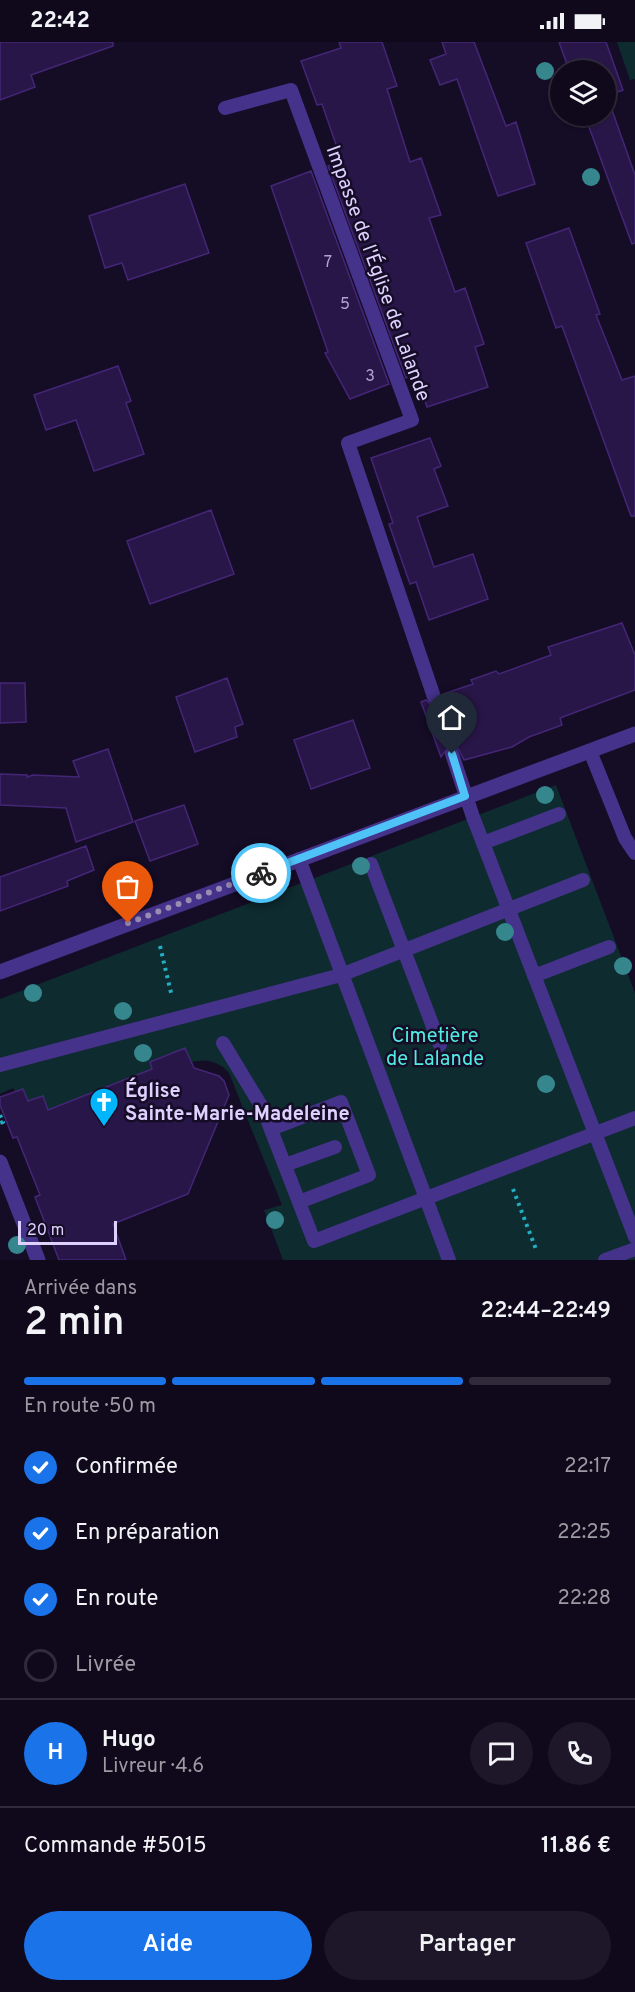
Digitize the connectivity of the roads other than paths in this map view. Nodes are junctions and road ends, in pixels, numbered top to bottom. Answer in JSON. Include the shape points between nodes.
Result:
{"nodes":[{"id":1,"x":225,"y":108,"type":"dead end"},
{"id":2,"x":434,"y":698,"type":"dead end"},
{"id":3,"x":635,"y":734,"type":"edge"},
{"id":4,"x":590,"y":751,"type":"junction"},
{"id":5,"x":452,"y":754,"type":"dead end"},
{"id":6,"x":465,"y":796,"type":"junction"},
{"id":7,"x":559,"y":814,"type":"dead end"},
{"id":8,"x":483,"y":843,"type":"junction"},
{"id":9,"x":635,"y":853,"type":"edge"},
{"id":10,"x":299,"y":859,"type":"junction"},
{"id":11,"x":371,"y":864,"type":"dead end"},
{"id":12,"x":584,"y":880,"type":"dead end"},
{"id":13,"x":510,"y":910,"type":"junction"},
{"id":14,"x":609,"y":947,"type":"dead end"},
{"id":15,"x":404,"y":951,"type":"junction"},
{"id":16,"x":0,"y":972,"type":"edge"},
{"id":17,"x":341,"y":975,"type":"junction"},
{"id":18,"x":534,"y":976,"type":"junction"},
{"id":19,"x":223,"y":1043,"type":"dead end"},
{"id":20,"x":440,"y":1045,"type":"dead end"},
{"id":21,"x":0,"y":1065,"type":"edge"},
{"id":22,"x":635,"y":1118,"type":"edge"},
{"id":23,"x":271,"y":1129,"type":"junction"},
{"id":24,"x":595,"y":1134,"type":"junction"},
{"id":25,"x":334,"y":1147,"type":"dead end"},
{"id":26,"x":285,"y":1165,"type":"junction"},
{"id":27,"x":1,"y":1170,"type":"edge"},
{"id":28,"x":425,"y":1198,"type":"junction"},
{"id":29,"x":299,"y":1202,"type":"junction"},
{"id":30,"x":635,"y":1237,"type":"edge"},
{"id":31,"x":635,"y":1249,"type":"edge"},
{"id":32,"x":38,"y":1260,"type":"edge"},
{"id":33,"x":449,"y":1260,"type":"edge"},
{"id":34,"x":605,"y":1260,"type":"edge"}],
"edges":[{"from":1,"to":2,"type":"lane","name":"Impasse de l'Église de Lalande","via":[[291,90],[412,420],[348,443]]},
{"from":3,"to":4,"type":"street"},
{"from":4,"to":6,"type":"street"},
{"from":4,"to":9,"type":"lane","via":[[625,838]]},
{"from":5,"to":6,"type":"lane"},
{"from":6,"to":8,"type":"lane"},
{"from":6,"to":10,"type":"street"},
{"from":7,"to":8,"type":"lane"},
{"from":8,"to":13,"type":"lane"},
{"from":10,"to":16,"type":"street"},
{"from":10,"to":17,"type":"lane"},
{"from":11,"to":15,"type":"lane"},
{"from":12,"to":13,"type":"lane"},
{"from":13,"to":15,"type":"lane"},
{"from":13,"to":18,"type":"lane"},
{"from":14,"to":18,"type":"lane"},
{"from":15,"to":17,"type":"lane"},
{"from":15,"to":20,"type":"lane"},
{"from":17,"to":21,"type":"lane"},
{"from":17,"to":28,"type":"lane"},
{"from":18,"to":24,"type":"lane"},
{"from":19,"to":23,"type":"lane"},
{"from":22,"to":24,"type":"lane"},
{"from":23,"to":26,"type":"lane"},
{"from":23,"to":29,"type":"lane","via":[[341,1102],[369,1175]]},
{"from":24,"to":28,"type":"lane"},
{"from":24,"to":30,"type":"lane"},
{"from":25,"to":26,"type":"lane"},
{"from":26,"to":29,"type":"lane"},
{"from":27,"to":32,"type":"street"},
{"from":28,"to":29,"type":"lane","via":[[314,1241]]},
{"from":28,"to":33,"type":"lane"},
{"from":31,"to":34,"type":"lane"}]}
